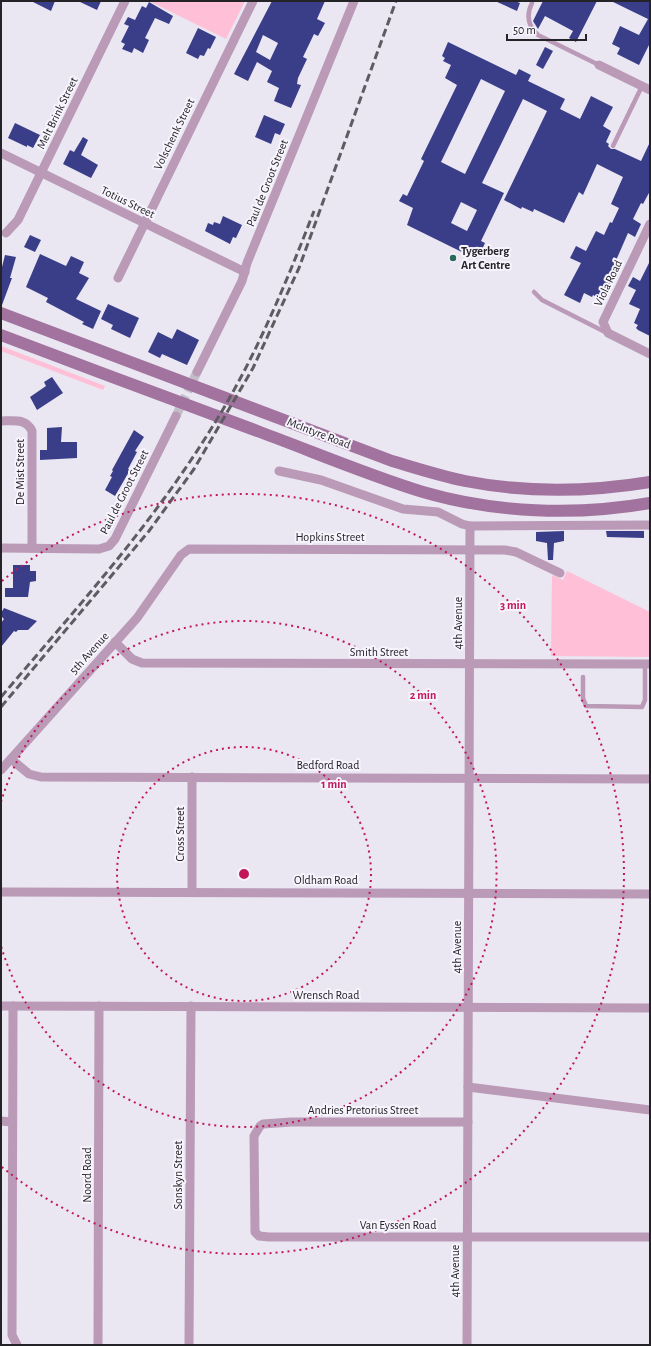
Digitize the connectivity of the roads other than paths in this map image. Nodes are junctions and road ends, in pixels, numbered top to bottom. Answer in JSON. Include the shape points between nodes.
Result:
{"nodes":[{"id":1,"x":125,"y":1,"type":"edge"},
{"id":2,"x":253,"y":1,"type":"edge"},
{"id":3,"x":354,"y":1,"type":"edge"},
{"id":4,"x":532,"y":3,"type":"dead end"},
{"id":5,"x":599,"y":65,"type":"joint"},
{"id":6,"x":646,"y":88,"type":"edge"},
{"id":7,"x":613,"y":146,"type":"dead end"},
{"id":8,"x":1,"y":153,"type":"edge"},
{"id":9,"x":41,"y":173,"type":"junction"},
{"id":10,"x":145,"y":223,"type":"junction"},
{"id":11,"x":650,"y":224,"type":"edge"},
{"id":12,"x":6,"y":233,"type":"dead end"},
{"id":13,"x":245,"y":272,"type":"junction"},
{"id":14,"x":118,"y":278,"type":"dead end"},
{"id":15,"x":534,"y":292,"type":"dead end"},
{"id":16,"x":1,"y":313,"type":"edge"},
{"id":17,"x":1,"y":335,"type":"edge"},
{"id":18,"x":612,"y":335,"type":"junction"},
{"id":19,"x":650,"y":354,"type":"edge"},
{"id":20,"x":197,"y":372,"type":"tunnel mouth"},
{"id":21,"x":176,"y":416,"type":"tunnel mouth"},
{"id":22,"x":1,"y":421,"type":"edge"},
{"id":23,"x":279,"y":471,"type":"dead end"},
{"id":24,"x":650,"y":482,"type":"edge"},
{"id":25,"x":650,"y":503,"type":"edge"},
{"id":26,"x":650,"y":525,"type":"edge"},
{"id":27,"x":470,"y":526,"type":"junction"},
{"id":28,"x":1,"y":548,"type":"edge"},
{"id":29,"x":32,"y":548,"type":"junction"},
{"id":30,"x":189,"y":549,"type":"joint"},
{"id":31,"x":471,"y":549,"type":"junction"},
{"id":32,"x":560,"y":573,"type":"dead end"},
{"id":33,"x":115,"y":642,"type":"junction"},
{"id":34,"x":470,"y":664,"type":"junction"},
{"id":35,"x":648,"y":664,"type":"edge"},
{"id":36,"x":583,"y":677,"type":"dead end"},
{"id":37,"x":10,"y":759,"type":"junction"},
{"id":38,"x":1,"y":770,"type":"edge"},
{"id":39,"x":192,"y":776,"type":"junction"},
{"id":40,"x":469,"y":778,"type":"junction"},
{"id":41,"x":650,"y":779,"type":"edge"},
{"id":42,"x":192,"y":891,"type":"junction"},
{"id":43,"x":1,"y":892,"type":"edge"},
{"id":44,"x":469,"y":893,"type":"junction"},
{"id":45,"x":650,"y":894,"type":"edge"},
{"id":46,"x":1,"y":1006,"type":"edge"},
{"id":47,"x":13,"y":1006,"type":"junction"},
{"id":48,"x":99,"y":1006,"type":"junction"},
{"id":49,"x":191,"y":1006,"type":"junction"},
{"id":50,"x":469,"y":1007,"type":"junction"},
{"id":51,"x":650,"y":1008,"type":"edge"},
{"id":52,"x":468,"y":1087,"type":"junction"},
{"id":53,"x":650,"y":1110,"type":"edge"},
{"id":54,"x":1,"y":1122,"type":"edge"},
{"id":55,"x":11,"y":1122,"type":"junction"},
{"id":56,"x":468,"y":1122,"type":"junction"},
{"id":57,"x":260,"y":1126,"type":"joint"},
{"id":58,"x":467,"y":1237,"type":"junction"},
{"id":59,"x":650,"y":1237,"type":"edge"},
{"id":60,"x":17,"y":1345,"type":"edge"},
{"id":61,"x":98,"y":1345,"type":"edge"},
{"id":62,"x":189,"y":1345,"type":"edge"},
{"id":63,"x":467,"y":1345,"type":"edge"}],
"edges":[{"from":1,"to":9,"type":"street","name":"Melt Brink Street"},
{"from":2,"to":10,"type":"street","name":"Volschenk Street"},
{"from":3,"to":13,"type":"street","name":"Paul de Groot Street"},
{"from":4,"to":5,"type":"lane","via":[[528,14],[529,20],[538,35]]},
{"from":5,"to":6,"type":"street"},
{"from":6,"to":7,"type":"lane"},
{"from":8,"to":9,"type":"street","name":"Totius Street"},
{"from":9,"to":10,"type":"street","name":"Totius Street"},
{"from":9,"to":12,"type":"street","name":"Melt Brink Street","via":[[18,220]]},
{"from":10,"to":13,"type":"street","name":"Totius Street"},
{"from":10,"to":14,"type":"street","name":"Volschenk Street"},
{"from":11,"to":18,"type":"street","name":"Viola Road","via":[[603,319],[605,329]]},
{"from":13,"to":20,"type":"street","name":"Paul de Groot Street"},
{"from":15,"to":18,"type":"lane","via":[[542,300]]},
{"from":16,"to":24,"type":"main road","name":"McIntyre Road","via":[[392,461],[436,474],[499,486],[568,490]]},
{"from":17,"to":25,"type":"main road","name":"McIntyre Road","via":[[424,492],[481,505],[537,510]]},
{"from":18,"to":19,"type":"street"},
{"from":21,"to":29,"type":"street","name":"Paul de Groot Street","via":[[112,543],[100,548]]},
{"from":22,"to":29,"type":"street","name":"De Mist Street","via":[[23,422],[32,431]]},
{"from":23,"to":27,"type":"street","via":[[321,480],[403,509],[438,512]]},
{"from":26,"to":27,"type":"street"},
{"from":27,"to":31,"type":"street","name":"4th Avenue"},
{"from":28,"to":29,"type":"street","name":"Paul de Groot Street"},
{"from":30,"to":31,"type":"street","name":"Hopkins Street"},
{"from":30,"to":33,"type":"street","name":"5th Avenue","via":[[181,555],[137,618]]},
{"from":31,"to":32,"type":"street","name":"Hopkins Street","via":[[511,551]]},
{"from":31,"to":34,"type":"street","name":"4th Avenue"},
{"from":33,"to":34,"type":"street","name":"Smith Street","via":[[132,659],[142,663]]},
{"from":33,"to":37,"type":"street","name":"5th Avenue"},
{"from":34,"to":35,"type":"street","name":"Smith Street"},
{"from":34,"to":40,"type":"street","name":"4th Avenue"},
{"from":35,"to":36,"type":"lane","via":[[645,700],[642,707],[586,706],[583,698]]},
{"from":37,"to":38,"type":"street","name":"5th Avenue"},
{"from":37,"to":39,"type":"street","name":"Bedford Road","via":[[35,776]]},
{"from":39,"to":40,"type":"street","name":"Bedford Road"},
{"from":39,"to":42,"type":"street","name":"Cross Street"},
{"from":40,"to":41,"type":"street","name":"Bedford Road"},
{"from":40,"to":44,"type":"street","name":"4th Avenue"},
{"from":42,"to":43,"type":"street","name":"Oldham Road"},
{"from":42,"to":44,"type":"street","name":"Oldham Road"},
{"from":44,"to":45,"type":"street","name":"Oldham Road"},
{"from":44,"to":50,"type":"street","name":"4th Avenue"},
{"from":46,"to":47,"type":"street","name":"Wrensch Road"},
{"from":47,"to":48,"type":"street","name":"Wrensch Road"},
{"from":47,"to":55,"type":"street"},
{"from":48,"to":49,"type":"street","name":"Wrensch Road"},
{"from":48,"to":61,"type":"street","name":"Noord Road"},
{"from":49,"to":50,"type":"street","name":"Wrensch Road"},
{"from":49,"to":62,"type":"street","name":"Sonskyn Street"},
{"from":50,"to":51,"type":"street","name":"Wrensch Road"},
{"from":50,"to":52,"type":"street","name":"4th Avenue"},
{"from":52,"to":53,"type":"street"},
{"from":52,"to":56,"type":"street","name":"4th Avenue"},
{"from":54,"to":55,"type":"street"},
{"from":55,"to":60,"type":"street","via":[[12,1335]]},
{"from":56,"to":57,"type":"street","name":"Andries Pretorius Street","via":[[285,1122]]},
{"from":56,"to":58,"type":"street","name":"4th Avenue"},
{"from":57,"to":58,"type":"street","name":"Van Eyssen Road","via":[[254,1136],[254,1232],[259,1236]]},
{"from":58,"to":59,"type":"street","name":"Van Eyssen Road"},
{"from":58,"to":63,"type":"street","name":"4th Avenue"}]}
